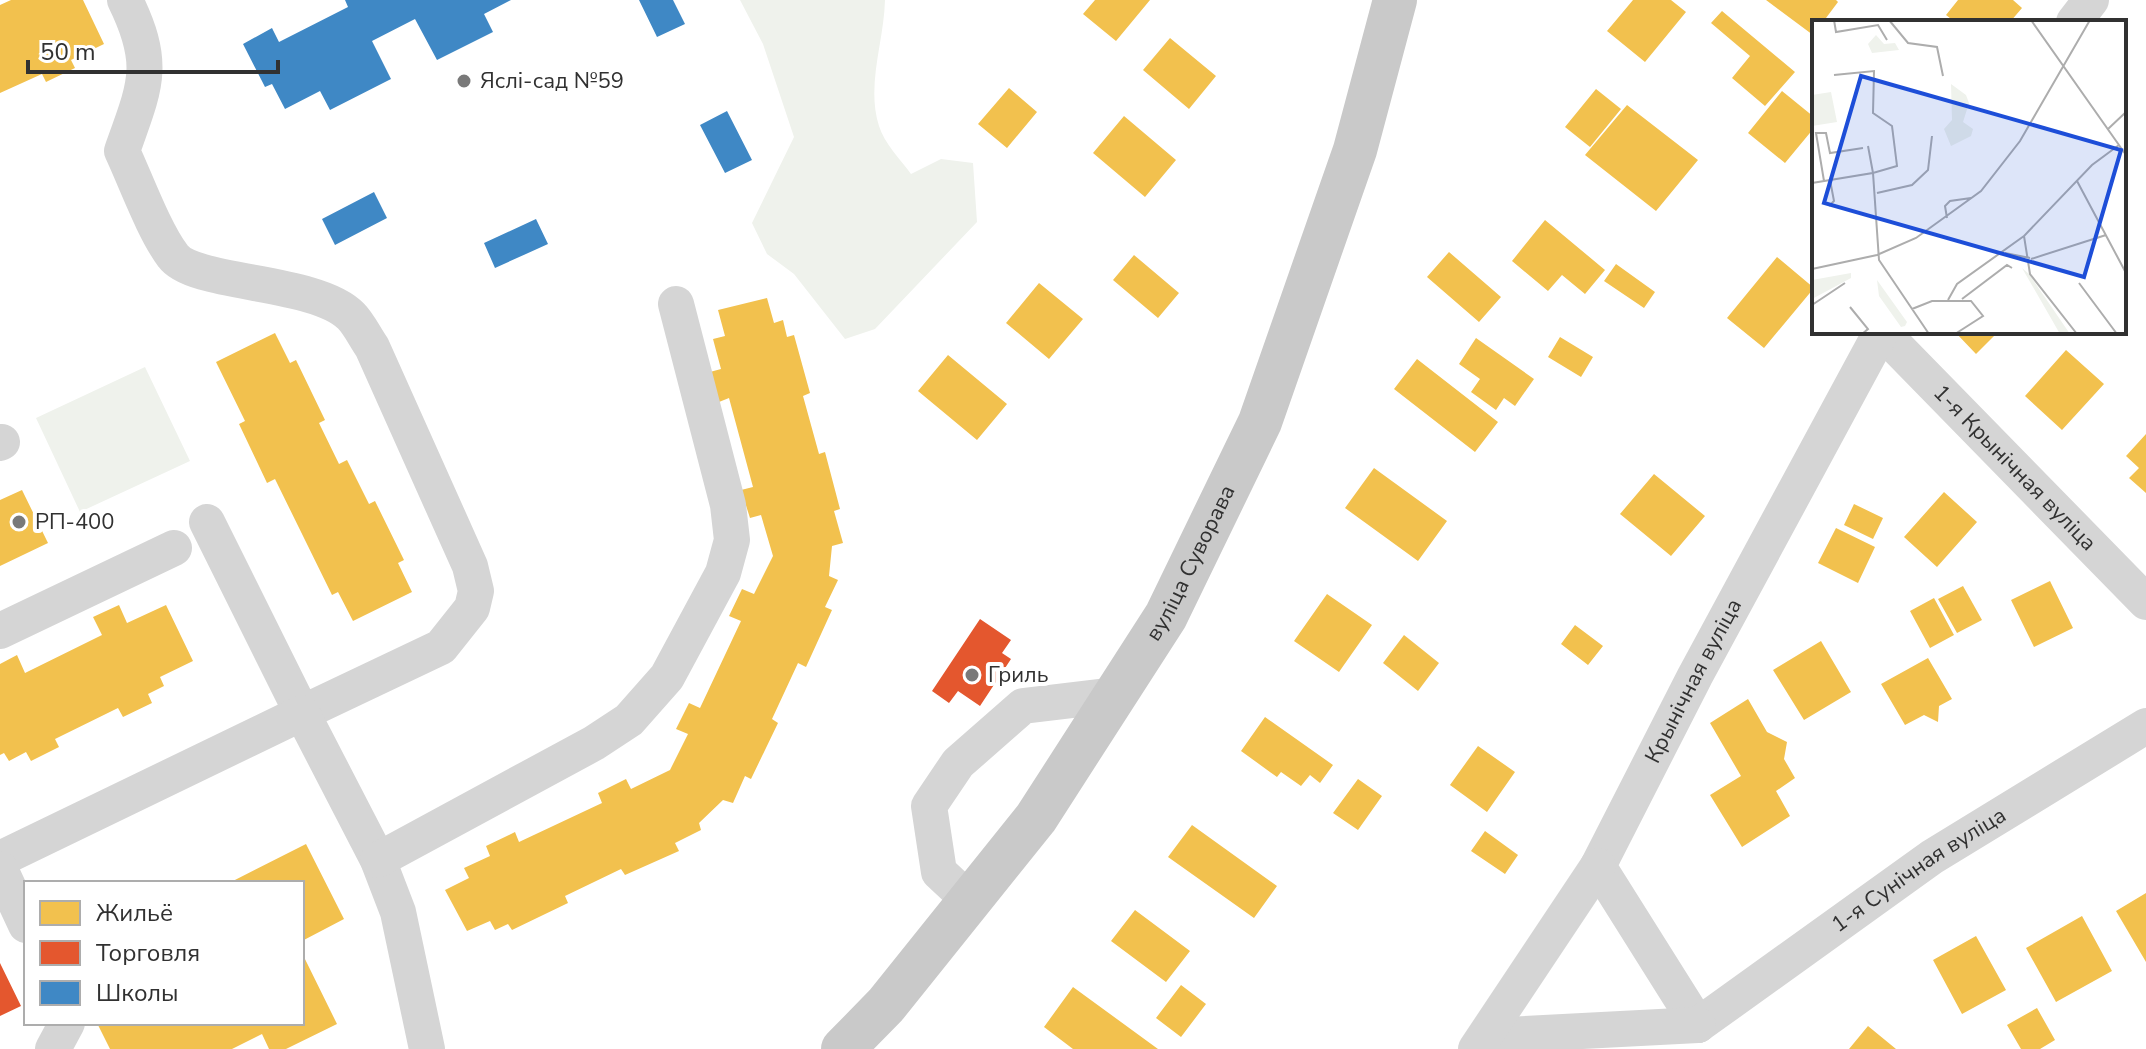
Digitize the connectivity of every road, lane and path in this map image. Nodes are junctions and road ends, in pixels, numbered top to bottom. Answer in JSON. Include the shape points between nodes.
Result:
{"nodes":[{"id":1,"x":125,"y":0,"type":"edge"},
{"id":2,"x":1395,"y":0,"type":"edge"},
{"id":3,"x":2091,"y":0,"type":"edge"},
{"id":4,"x":2076,"y":20,"type":"edge"},
{"id":5,"x":676,"y":304,"type":"dead end"},
{"id":6,"x":1881,"y":334,"type":"edge"},
{"id":7,"x":1884,"y":334,"type":"edge"},
{"id":8,"x":207,"y":522,"type":"dead end"},
{"id":9,"x":174,"y":548,"type":"dead end"},
{"id":10,"x":2146,"y":602,"type":"edge"},
{"id":11,"x":0,"y":631,"type":"edge"},
{"id":12,"x":1115,"y":695,"type":"junction"},
{"id":13,"x":302,"y":713,"type":"junction"},
{"id":14,"x":2146,"y":726,"type":"edge"},
{"id":15,"x":0,"y":859,"type":"edge"},
{"id":16,"x":378,"y":860,"type":"junction"},
{"id":17,"x":1598,"y":866,"type":"junction"},
{"id":18,"x":0,"y":869,"type":"edge"},
{"id":19,"x":970,"y":901,"type":"junction"},
{"id":20,"x":24,"y":921,"type":"edge"},
{"id":21,"x":66,"y":1025,"type":"edge"},
{"id":22,"x":1695,"y":1037,"type":"edge"},
{"id":23,"x":1481,"y":1042,"type":"edge"},
{"id":24,"x":53,"y":1049,"type":"edge"},
{"id":25,"x":427,"y":1049,"type":"edge"},
{"id":26,"x":843,"y":1049,"type":"edge"}],
"edges":[{"from":1,"to":13,"type":"street","via":[[143,37],[146,84],[122,151],[174,259],[310,295],[352,316],[372,347],[475,578],[472,608],[441,647]]},
{"from":2,"to":12,"type":"main road","name":"вуліца Суворава","via":[[1355,150],[1260,422],[1166,616]]},
{"from":3,"to":4,"type":"street"},
{"from":5,"to":16,"type":"street","via":[[728,505],[732,540],[723,573],[667,677],[629,720]]},
{"from":6,"to":17,"type":"street","name":"Крынічная вуліца"},
{"from":7,"to":10,"type":"street","name":"1-я Крынічная вуліца"},
{"from":8,"to":13,"type":"street"},
{"from":9,"to":11,"type":"street"},
{"from":12,"to":19,"type":"main road","name":"вуліца Суворава","via":[[1036,818]]},
{"from":12,"to":19,"type":"street","via":[[1023,706],[958,763],[929,806],[939,872]]},
{"from":13,"to":15,"type":"street"},
{"from":13,"to":16,"type":"street"},
{"from":14,"to":22,"type":"street","name":"1-я Сунічная вуліца","via":[[1932,857]]},
{"from":16,"to":25,"type":"street","via":[[398,912]]},
{"from":17,"to":22,"type":"street"},
{"from":17,"to":23,"type":"street","name":"Крынічная вуліца"},
{"from":18,"to":20,"type":"street"},
{"from":19,"to":26,"type":"main road","name":"вуліца Суворава"},
{"from":21,"to":24,"type":"street"},
{"from":22,"to":23,"type":"street"}]}
